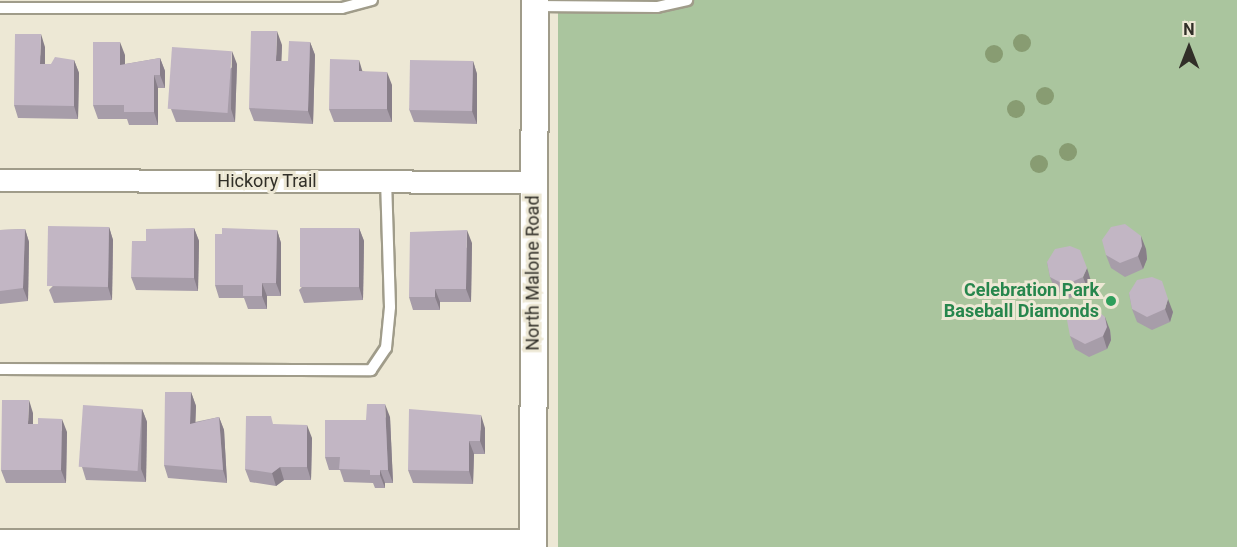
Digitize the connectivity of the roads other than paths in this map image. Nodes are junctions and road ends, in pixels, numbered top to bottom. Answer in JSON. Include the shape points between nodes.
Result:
{"nodes":[{"id":1,"x":372,"y":0,"type":"edge"},
{"id":2,"x":687,"y":0,"type":"edge"},
{"id":3,"x":535,"y":3,"type":"edge"},
{"id":4,"x":0,"y":8,"type":"edge"},
{"id":5,"x":0,"y":180,"type":"edge"},
{"id":6,"x":386,"y":181,"type":"junction"},
{"id":7,"x":533,"y":182,"type":"junction"},
{"id":8,"x":0,"y":369,"type":"edge"},
{"id":9,"x":0,"y":540,"type":"edge"},
{"id":10,"x":386,"y":543,"type":"edge"},
{"id":11,"x":533,"y":543,"type":"edge"}],
"edges":[{"from":1,"to":4,"type":"lane","via":[[342,8]]},
{"from":2,"to":3,"type":"lane","via":[[657,7]]},
{"from":3,"to":7,"type":"street","name":"North Malone Road"},
{"from":5,"to":6,"type":"street","name":"Hickory Trail"},
{"from":6,"to":7,"type":"street","name":"Hickory Trail"},
{"from":6,"to":8,"type":"lane","via":[[390,307],[386,348],[371,370]]},
{"from":7,"to":11,"type":"street","name":"North Malone Road"},
{"from":9,"to":10,"type":"street"},
{"from":10,"to":11,"type":"street"}]}
